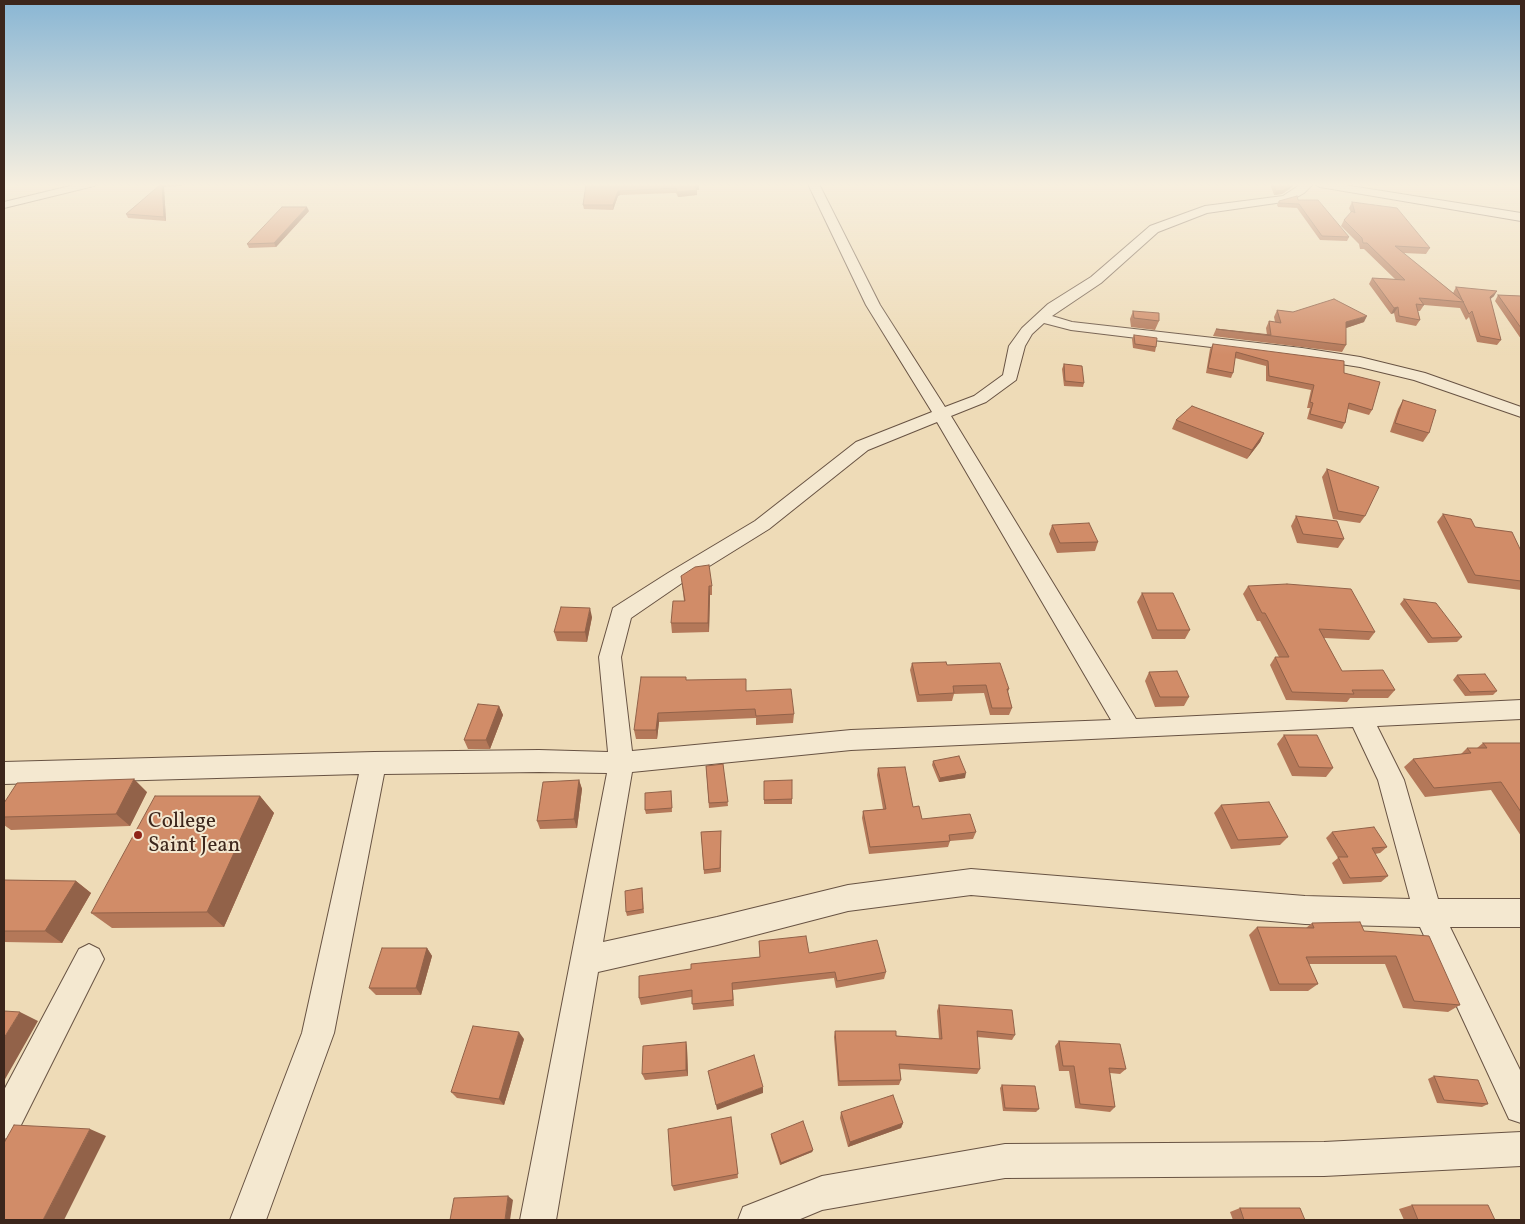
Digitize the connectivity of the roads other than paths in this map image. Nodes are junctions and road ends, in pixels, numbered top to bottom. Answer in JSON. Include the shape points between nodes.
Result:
{"nodes":[{"id":1,"x":841,"y":241,"type":"edge"},
{"id":2,"x":1140,"y":241,"type":"edge"},
{"id":3,"x":1043,"y":318,"type":"junction"},
{"id":4,"x":1521,"y":412,"type":"edge"},
{"id":5,"x":942,"y":414,"type":"junction"},
{"id":6,"x":1521,"y":709,"type":"edge"},
{"id":7,"x":1361,"y":718,"type":"junction"},
{"id":8,"x":1129,"y":729,"type":"junction"},
{"id":9,"x":374,"y":763,"type":"junction"},
{"id":10,"x":621,"y":763,"type":"junction"},
{"id":11,"x":4,"y":773,"type":"edge"},
{"id":12,"x":1428,"y":913,"type":"junction"},
{"id":13,"x":1521,"y":913,"type":"edge"},
{"id":14,"x":89,"y":958,"type":"dead end"},
{"id":15,"x":586,"y":960,"type":"junction"},
{"id":16,"x":1521,"y":1108,"type":"edge"},
{"id":17,"x":4,"y":1123,"type":"edge"},
{"id":18,"x":1521,"y":1149,"type":"edge"},
{"id":19,"x":248,"y":1220,"type":"edge"},
{"id":20,"x":538,"y":1220,"type":"edge"},
{"id":21,"x":756,"y":1220,"type":"edge"}],
"edges":[{"from":1,"to":5,"type":"street","via":[[873,305]]},
{"from":2,"to":3,"type":"street","via":[[1096,280],[1053,307]]},
{"from":3,"to":4,"type":"street","via":[[1071,326],[1360,362],[1419,376]]},
{"from":3,"to":5,"type":"street","via":[[1027,331],[1017,346],[1010,377],[980,399]]},
{"from":5,"to":8,"type":"street"},
{"from":5,"to":10,"type":"street","via":[[862,446],[762,525],[621,614],[610,657]]},
{"from":6,"to":7,"type":"street"},
{"from":7,"to":8,"type":"street"},
{"from":7,"to":12,"type":"street","via":[[1390,780]]},
{"from":8,"to":10,"type":"street","via":[[851,740]]},
{"from":9,"to":10,"type":"street"},
{"from":9,"to":11,"type":"street"},
{"from":9,"to":19,"type":"street","via":[[318,1033]]},
{"from":10,"to":15,"type":"street"},
{"from":12,"to":13,"type":"street"},
{"from":12,"to":15,"type":"street","via":[[1305,910],[971,882],[848,898]]},
{"from":12,"to":16,"type":"street"},
{"from":14,"to":17,"type":"street"},
{"from":15,"to":20,"type":"street"},
{"from":18,"to":21,"type":"street","via":[[1324,1159],[1006,1161],[822,1192]]}]}
